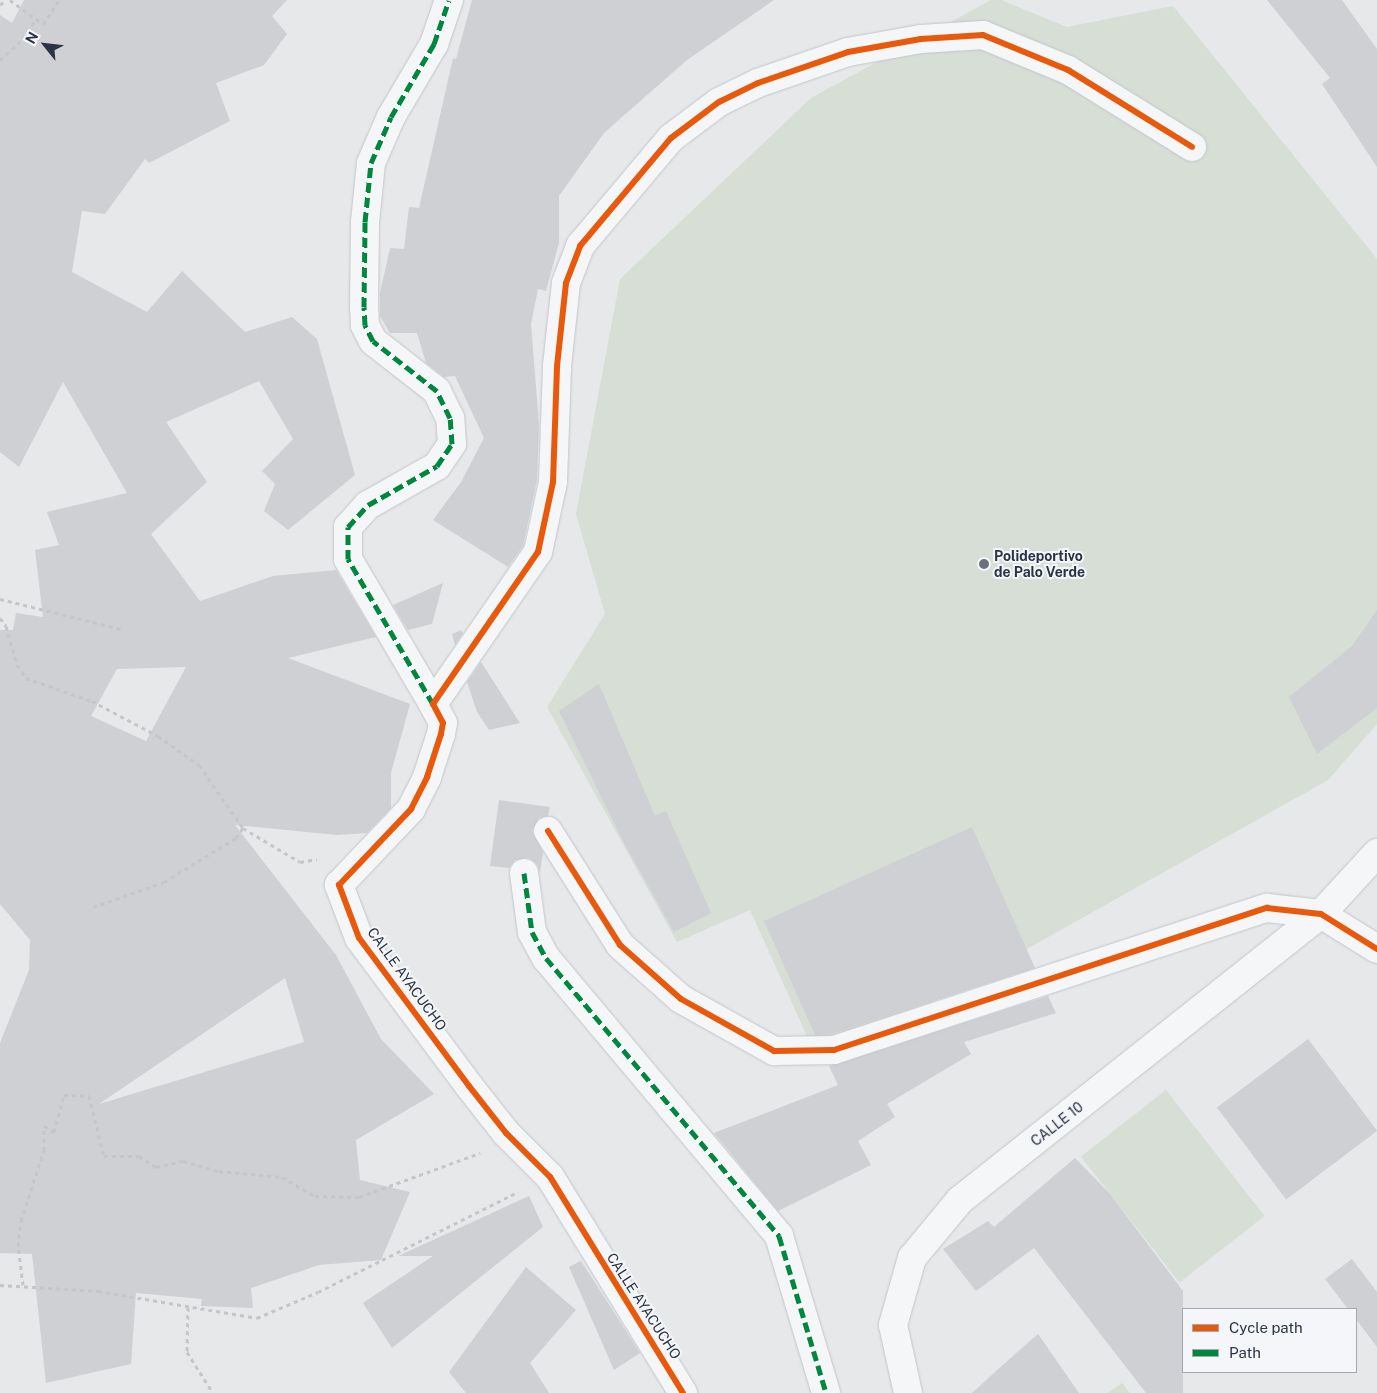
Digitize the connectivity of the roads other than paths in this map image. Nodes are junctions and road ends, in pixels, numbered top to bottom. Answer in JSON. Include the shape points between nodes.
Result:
{"nodes":[{"id":1,"x":449,"y":0,"type":"edge"},
{"id":2,"x":1192,"y":147,"type":"dead end"},
{"id":3,"x":433,"y":704,"type":"junction"},
{"id":4,"x":548,"y":831,"type":"dead end"},
{"id":5,"x":1377,"y":854,"type":"edge"},
{"id":6,"x":524,"y":873,"type":"dead end"},
{"id":7,"x":1321,"y":914,"type":"junction"},
{"id":8,"x":1377,"y":949,"type":"edge"},
{"id":9,"x":683,"y":1393,"type":"edge"},
{"id":10,"x":826,"y":1393,"type":"edge"},
{"id":11,"x":908,"y":1393,"type":"edge"}],
"edges":[{"from":1,"to":3,"type":"street","via":[[434,44],[391,117],[371,163],[365,222],[364,307],[365,325],[373,341],[437,390],[450,418],[452,444],[437,466],[368,505],[348,527],[348,559]]},
{"from":2,"to":3,"type":"street","via":[[1068,70],[983,36],[921,39],[848,52],[758,84],[719,102],[671,138],[580,246],[566,283],[557,366],[554,482],[538,552]]},
{"from":3,"to":9,"type":"street","name":"CALLE AYACUCHO","via":[[443,724],[441,734],[427,777],[411,809],[339,885],[359,938],[506,1133],[550,1177]]},
{"from":4,"to":7,"type":"street","via":[[620,945],[681,999],[774,1051],[834,1050],[1267,908]]},
{"from":5,"to":7,"type":"street","name":"CALLE 10"},
{"from":6,"to":10,"type":"street","via":[[532,932],[546,958],[779,1236]]},
{"from":7,"to":8,"type":"street"},
{"from":7,"to":11,"type":"street","name":"CALLE 10","via":[[960,1200],[912,1258],[893,1325]]}]}
